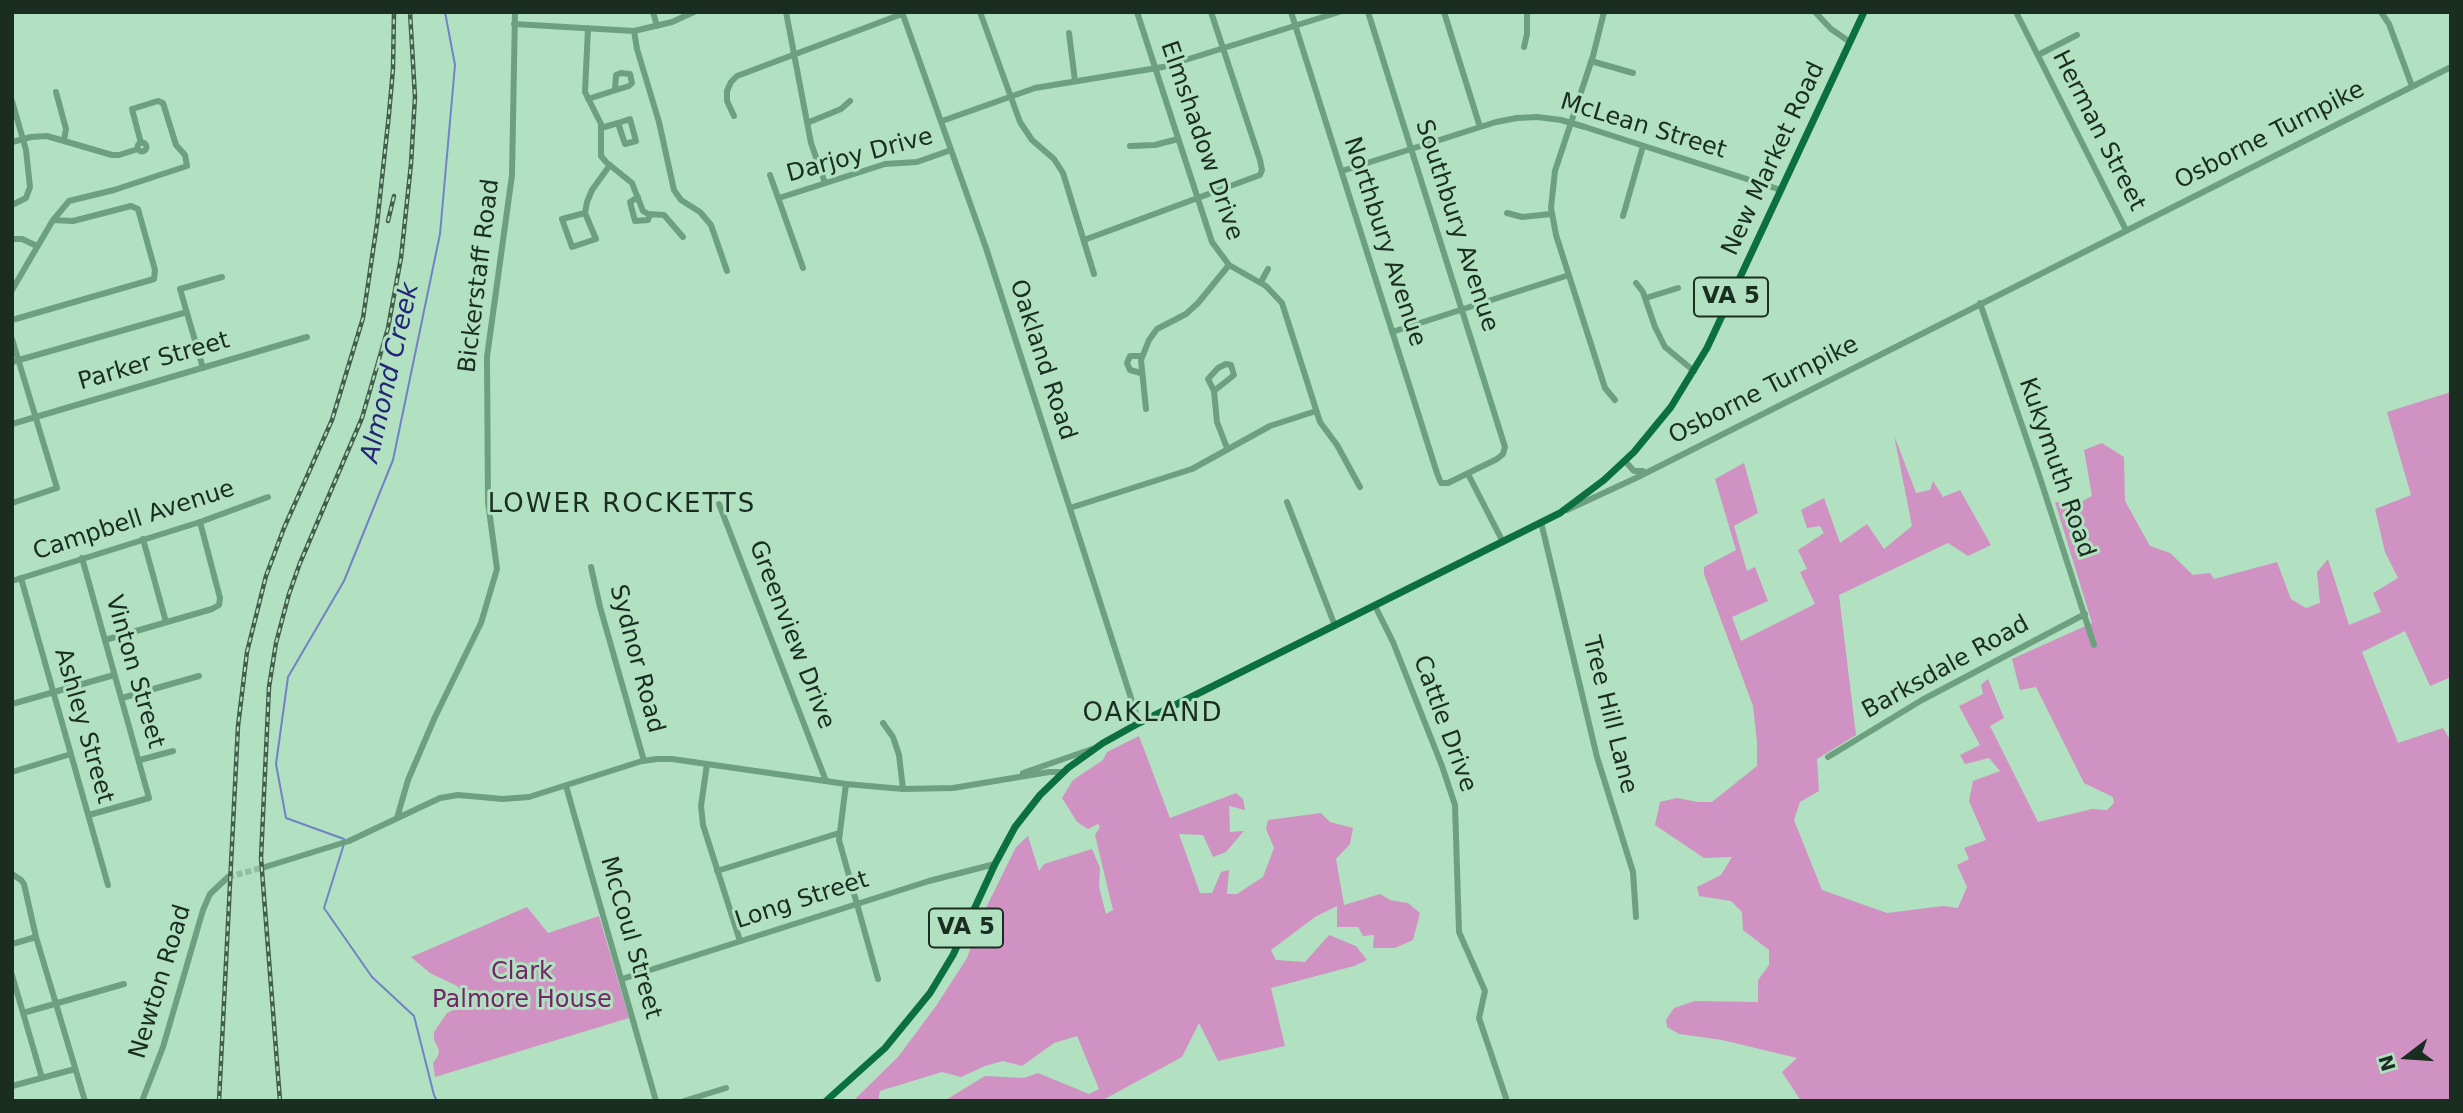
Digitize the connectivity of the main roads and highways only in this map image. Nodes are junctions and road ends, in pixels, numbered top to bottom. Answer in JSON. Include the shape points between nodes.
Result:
{"nodes":[{"id":1,"x":1864,"y":12,"type":"edge"},
{"id":2,"x":1560,"y":513,"type":"joint"},
{"id":3,"x":827,"y":1101,"type":"edge"}],
"edges":[{"from":1,"to":2,"type":"main road","name":"New Market Road","number":"VA 5","via":[[1694,370],[1663,418],[1625,461]]},
{"from":2,"to":3,"type":"main road","name":"Osborne Turnpike","number":"VA 5","via":[[1139,723],[1063,772],[1020,820],[930,993],[885,1048]]}]}
